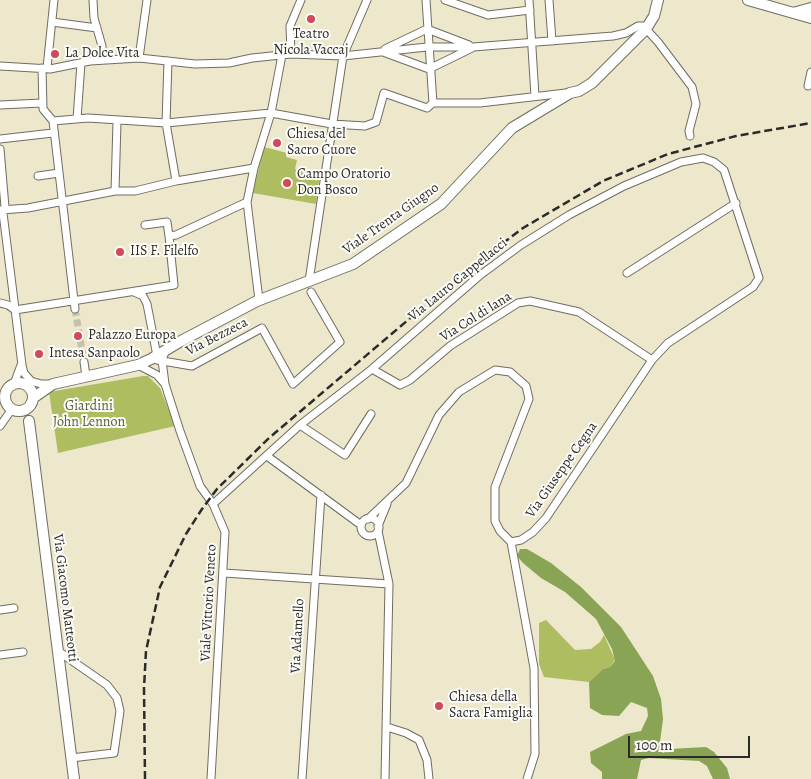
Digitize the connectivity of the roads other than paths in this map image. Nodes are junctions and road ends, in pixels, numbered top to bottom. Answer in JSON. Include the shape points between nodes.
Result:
{"nodes":[{"id":1,"x":54,"y":0,"type":"edge"},
{"id":2,"x":93,"y":0,"type":"edge"},
{"id":3,"x":147,"y":0,"type":"edge"},
{"id":4,"x":301,"y":0,"type":"edge"},
{"id":5,"x":367,"y":0,"type":"edge"},
{"id":6,"x":426,"y":0,"type":"edge"},
{"id":7,"x":446,"y":0,"type":"edge"},
{"id":8,"x":529,"y":0,"type":"edge"},
{"id":9,"x":549,"y":0,"type":"edge"},
{"id":10,"x":658,"y":0,"type":"edge"},
{"id":11,"x":748,"y":0,"type":"edge"},
{"id":12,"x":811,"y":8,"type":"edge"},
{"id":13,"x":530,"y":10,"type":"junction"},
{"id":14,"x":792,"y":14,"type":"junction"},
{"id":15,"x":811,"y":18,"type":"edge"},
{"id":16,"x":52,"y":22,"type":"junction"},
{"id":17,"x":96,"y":28,"type":"junction"},
{"id":18,"x":647,"y":28,"type":"junction"},
{"id":19,"x":427,"y":29,"type":"junction"},
{"id":20,"x":552,"y":41,"type":"junction"},
{"id":21,"x":532,"y":43,"type":"junction"},
{"id":22,"x":427,"y":47,"type":"junction"},
{"id":23,"x":474,"y":47,"type":"junction"},
{"id":24,"x":380,"y":51,"type":"junction"},
{"id":25,"x":291,"y":54,"type":"junction"},
{"id":26,"x":282,"y":55,"type":"junction"},
{"id":27,"x":343,"y":56,"type":"junction"},
{"id":28,"x":139,"y":58,"type":"junction"},
{"id":29,"x":102,"y":60,"type":"junction"},
{"id":30,"x":168,"y":61,"type":"junction"},
{"id":31,"x":80,"y":63,"type":"junction"},
{"id":32,"x":0,"y":66,"type":"edge"},
{"id":33,"x":45,"y":68,"type":"junction"},
{"id":34,"x":429,"y":68,"type":"junction"},
{"id":35,"x":811,"y":72,"type":"edge"},
{"id":36,"x":808,"y":86,"type":"dead end"},
{"id":37,"x":570,"y":93,"type":"junction"},
{"id":38,"x":535,"y":96,"type":"junction"},
{"id":39,"x":42,"y":103,"type":"junction"},
{"id":40,"x":433,"y":103,"type":"junction"},
{"id":41,"x":0,"y":105,"type":"edge"},
{"id":42,"x":271,"y":113,"type":"junction"},
{"id":43,"x":78,"y":119,"type":"junction"},
{"id":44,"x":53,"y":121,"type":"junction"},
{"id":45,"x":116,"y":122,"type":"junction"},
{"id":46,"x":166,"y":123,"type":"junction"},
{"id":47,"x":332,"y":124,"type":"junction"},
{"id":48,"x":53,"y":133,"type":"junction"},
{"id":49,"x":690,"y":136,"type":"dead end"},
{"id":50,"x":0,"y":139,"type":"edge"},
{"id":51,"x":0,"y":149,"type":"edge"},
{"id":52,"x":254,"y":168,"type":"junction"},
{"id":53,"x":59,"y":173,"type":"junction"},
{"id":54,"x":38,"y":176,"type":"dead end"},
{"id":55,"x":176,"y":181,"type":"junction"},
{"id":56,"x":115,"y":191,"type":"junction"},
{"id":57,"x":63,"y":200,"type":"junction"},
{"id":58,"x":248,"y":202,"type":"junction"},
{"id":59,"x":736,"y":203,"type":"junction"},
{"id":60,"x":2,"y":210,"type":"edge"},
{"id":61,"x":145,"y":225,"type":"dead end"},
{"id":62,"x":169,"y":236,"type":"junction"},
{"id":63,"x":627,"y":274,"type":"dead end"},
{"id":64,"x":310,"y":286,"type":"junction"},
{"id":65,"x":134,"y":292,"type":"junction"},
{"id":66,"x":259,"y":300,"type":"junction"},
{"id":67,"x":74,"y":301,"type":"junction"},
{"id":68,"x":0,"y":303,"type":"edge"},
{"id":69,"x":75,"y":309,"type":"tunnel mouth"},
{"id":70,"x":15,"y":310,"type":"junction"},
{"id":71,"x":159,"y":357,"type":"junction"},
{"id":72,"x":652,"y":360,"type":"junction"},
{"id":73,"x":84,"y":362,"type":"tunnel mouth"},
{"id":74,"x":22,"y":365,"type":"junction"},
{"id":75,"x":138,"y":365,"type":"junction"},
{"id":76,"x":372,"y":369,"type":"junction"},
{"id":77,"x":86,"y":376,"type":"junction"},
{"id":78,"x":53,"y":384,"type":"junction"},
{"id":79,"x":165,"y":384,"type":"junction"},
{"id":80,"x":8,"y":387,"type":"edge"},
{"id":81,"x":17,"y":404,"type":"edge"},
{"id":82,"x":371,"y":414,"type":"dead end"},
{"id":83,"x":300,"y":425,"type":"junction"},
{"id":84,"x":0,"y":426,"type":"edge"},
{"id":85,"x":268,"y":456,"type":"junction"},
{"id":86,"x":321,"y":496,"type":"junction"},
{"id":87,"x":389,"y":501,"type":"junction"},
{"id":88,"x":213,"y":504,"type":"junction"},
{"id":89,"x":368,"y":518,"type":"junction"},
{"id":90,"x":361,"y":525,"type":"junction"},
{"id":91,"x":378,"y":528,"type":"junction"},
{"id":92,"x":371,"y":536,"type":"junction"},
{"id":93,"x":511,"y":542,"type":"junction"},
{"id":94,"x":382,"y":552,"type":"junction"},
{"id":95,"x":224,"y":573,"type":"junction"},
{"id":96,"x":313,"y":580,"type":"junction"},
{"id":97,"x":389,"y":584,"type":"junction"},
{"id":98,"x":14,"y":608,"type":"dead end"},
{"id":99,"x":0,"y":610,"type":"edge"},
{"id":100,"x":58,"y":651,"type":"junction"},
{"id":101,"x":23,"y":652,"type":"dead end"},
{"id":102,"x":0,"y":655,"type":"edge"},
{"id":103,"x":386,"y":727,"type":"junction"},
{"id":104,"x":71,"y":758,"type":"junction"},
{"id":105,"x":74,"y":779,"type":"edge"},
{"id":106,"x":212,"y":779,"type":"edge"},
{"id":107,"x":302,"y":779,"type":"edge"},
{"id":108,"x":385,"y":779,"type":"edge"},
{"id":109,"x":429,"y":779,"type":"edge"},
{"id":110,"x":527,"y":779,"type":"edge"}],
"edges":[{"from":1,"to":16,"type":"street"},
{"from":2,"to":17,"type":"street"},
{"from":3,"to":28,"type":"street"},
{"from":4,"to":25,"type":"street","via":[[290,26]]},
{"from":5,"to":27,"type":"street"},
{"from":6,"to":19,"type":"street"},
{"from":7,"to":13,"type":"street","via":[[488,15]]},
{"from":8,"to":13,"type":"street"},
{"from":9,"to":20,"type":"street"},
{"from":10,"to":18,"type":"street","name":"Viale Trenta Giugno"},
{"from":11,"to":14,"type":"street"},
{"from":12,"to":14,"type":"street"},
{"from":13,"to":21,"type":"street"},
{"from":14,"to":15,"type":"street"},
{"from":16,"to":17,"type":"street"},
{"from":16,"to":33,"type":"street"},
{"from":17,"to":29,"type":"street"},
{"from":18,"to":20,"type":"street","via":[[638,26],[613,36]]},
{"from":18,"to":37,"type":"street","name":"Viale Trenta Giugno","via":[[592,83]]},
{"from":18,"to":49,"type":"street","via":[[692,87],[696,104]]},
{"from":19,"to":22,"type":"street"},
{"from":19,"to":23,"type":"street"},
{"from":19,"to":24,"type":"street"},
{"from":20,"to":21,"type":"street"},
{"from":21,"to":23,"type":"street"},
{"from":21,"to":38,"type":"street"},
{"from":22,"to":23,"type":"street"},
{"from":22,"to":24,"type":"street"},
{"from":22,"to":34,"type":"street"},
{"from":23,"to":34,"type":"street"},
{"from":24,"to":27,"type":"street"},
{"from":24,"to":34,"type":"street"},
{"from":25,"to":26,"type":"street"},
{"from":25,"to":27,"type":"street"},
{"from":26,"to":30,"type":"street","via":[[195,64]]},
{"from":26,"to":42,"type":"street"},
{"from":27,"to":47,"type":"street"},
{"from":28,"to":29,"type":"street"},
{"from":28,"to":30,"type":"street"},
{"from":29,"to":31,"type":"street"},
{"from":30,"to":46,"type":"street"},
{"from":31,"to":33,"type":"street"},
{"from":31,"to":43,"type":"street"},
{"from":32,"to":33,"type":"street"},
{"from":33,"to":39,"type":"street"},
{"from":34,"to":40,"type":"street"},
{"from":35,"to":36,"type":"street"},
{"from":37,"to":38,"type":"street"},
{"from":37,"to":64,"type":"street","name":"Viale Trenta Giugno","via":[[512,128],[441,204],[354,264]]},
{"from":38,"to":40,"type":"street","via":[[480,103]]},
{"from":39,"to":41,"type":"street"},
{"from":39,"to":44,"type":"street"},
{"from":40,"to":47,"type":"street","via":[[427,108],[384,94],[376,122],[364,126]]},
{"from":42,"to":46,"type":"street"},
{"from":42,"to":47,"type":"street"},
{"from":42,"to":52,"type":"street"},
{"from":43,"to":44,"type":"street"},
{"from":43,"to":45,"type":"street"},
{"from":44,"to":48,"type":"street"},
{"from":45,"to":46,"type":"street"},
{"from":45,"to":56,"type":"street"},
{"from":46,"to":55,"type":"street"},
{"from":47,"to":64,"type":"street"},
{"from":48,"to":50,"type":"street"},
{"from":48,"to":53,"type":"street"},
{"from":51,"to":60,"type":"street"},
{"from":52,"to":55,"type":"street"},
{"from":52,"to":58,"type":"street"},
{"from":53,"to":54,"type":"street"},
{"from":53,"to":57,"type":"street"},
{"from":55,"to":56,"type":"street","via":[[134,191]]},
{"from":56,"to":57,"type":"street"},
{"from":57,"to":60,"type":"street"},
{"from":57,"to":67,"type":"street"},
{"from":58,"to":62,"type":"street"},
{"from":58,"to":66,"type":"street"},
{"from":59,"to":63,"type":"street"},
{"from":59,"to":72,"type":"street","name":"Via Lauro Cappellacci","via":[[759,278],[753,288],[668,343]]},
{"from":59,"to":76,"type":"street","name":"Via Lauro Cappellacci","via":[[724,170],[703,158],[681,162],[624,186],[521,245]]},
{"from":60,"to":70,"type":"street"},
{"from":61,"to":62,"type":"street","via":[[167,222]]},
{"from":62,"to":65,"type":"street","via":[[174,285]]},
{"from":64,"to":66,"type":"street","name":"Viale Trenta Giugno"},
{"from":64,"to":71,"type":"street","name":"Via Bezzeca","via":[[340,342],[293,384],[262,328],[192,366]]},
{"from":65,"to":67,"type":"street"},
{"from":65,"to":71,"type":"street","name":"Viale Vittorio Veneto","via":[[143,296],[147,304]]},
{"from":66,"to":71,"type":"street","name":"Viale Trenta Giugno","via":[[181,341]]},
{"from":67,"to":69,"type":"street"},
{"from":67,"to":70,"type":"street"},
{"from":68,"to":70,"type":"street"},
{"from":70,"to":74,"type":"street"},
{"from":71,"to":75,"type":"street","name":"Viale Trenta Giugno"},
{"from":71,"to":79,"type":"street","name":"Viale Vittorio Veneto"},
{"from":72,"to":76,"type":"street","name":"Via Col di lana","via":[[579,312],[530,301],[518,303],[457,341],[400,385]]},
{"from":72,"to":93,"type":"street","name":"Via Giuseppe Cegna","via":[[546,518],[528,536]]},
{"from":73,"to":77,"type":"street"},
{"from":74,"to":78,"type":"street","via":[[24,374],[31,381]]},
{"from":74,"to":80,"type":"street"},
{"from":75,"to":77,"type":"street","name":"Viale Trenta Giugno"},
{"from":75,"to":79,"type":"street","via":[[157,375]]},
{"from":76,"to":83,"type":"street","name":"Via Lauro Cappellacci"},
{"from":77,"to":78,"type":"street","name":"Viale Trenta Giugno"},
{"from":78,"to":81,"type":"street"},
{"from":79,"to":88,"type":"street","name":"Viale Vittorio Veneto","via":[[200,486]]},
{"from":80,"to":81,"type":"street","via":[[5,394]]},
{"from":80,"to":81,"type":"street","name":"Via Giacomo Matteotti","via":[[27,385]]},
{"from":81,"to":84,"type":"street"},
{"from":81,"to":100,"type":"street","name":"Via Giacomo Matteotti","via":[[29,421]]},
{"from":82,"to":83,"type":"street","via":[[346,456]]},
{"from":83,"to":85,"type":"street","name":"Via Lauro Cappellacci"},
{"from":85,"to":86,"type":"street"},
{"from":85,"to":88,"type":"street","name":"Via Lauro Cappellacci"},
{"from":86,"to":90,"type":"street"},
{"from":86,"to":96,"type":"street","name":"Via Adamello"},
{"from":87,"to":89,"type":"street"},
{"from":87,"to":91,"type":"street"},
{"from":87,"to":93,"type":"street","via":[[406,483],[439,415],[459,392],[495,370],[510,372],[526,386],[529,399],[495,487],[496,521],[500,532]]},
{"from":88,"to":95,"type":"street","name":"Viale Vittorio Veneto","via":[[225,532]]},
{"from":89,"to":90,"type":"street"},
{"from":89,"to":91,"type":"street","via":[[374,519]]},
{"from":90,"to":92,"type":"street","via":[[363,533]]},
{"from":91,"to":92,"type":"street"},
{"from":91,"to":94,"type":"street"},
{"from":92,"to":94,"type":"street"},
{"from":93,"to":110,"type":"street","via":[[535,683],[535,754]]},
{"from":94,"to":97,"type":"street"},
{"from":95,"to":96,"type":"street"},
{"from":95,"to":106,"type":"street","name":"Viale Vittorio Veneto"},
{"from":96,"to":97,"type":"street"},
{"from":96,"to":107,"type":"street","name":"Via Adamello"},
{"from":97,"to":103,"type":"street"},
{"from":98,"to":99,"type":"street"},
{"from":100,"to":104,"type":"street","name":"Via Giacomo Matteotti"},
{"from":100,"to":104,"type":"street","via":[[107,685],[117,698],[120,711],[114,753]]},
{"from":101,"to":102,"type":"street"},
{"from":103,"to":108,"type":"street"},
{"from":103,"to":109,"type":"street","via":[[419,740],[427,760]]},
{"from":104,"to":105,"type":"street","name":"Via Giacomo Matteotti"}]}
